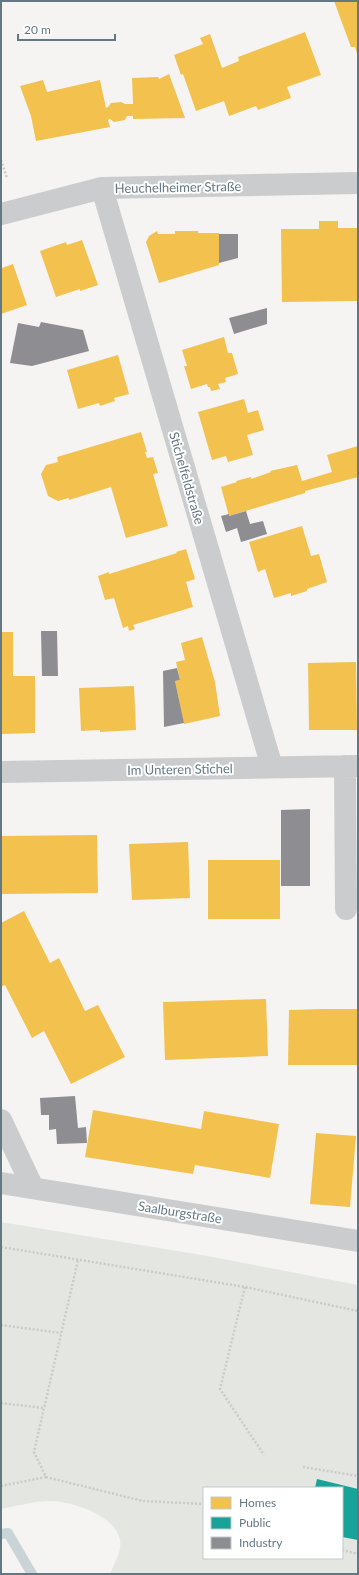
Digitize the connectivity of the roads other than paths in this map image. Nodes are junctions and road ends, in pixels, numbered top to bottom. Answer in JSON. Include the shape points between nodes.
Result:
{"nodes":[{"id":1,"x":358,"y":183,"type":"edge"},
{"id":2,"x":102,"y":188,"type":"junction"},
{"id":3,"x":1,"y":214,"type":"edge"},
{"id":4,"x":351,"y":766,"type":"edge"},
{"id":5,"x":272,"y":767,"type":"junction"},
{"id":6,"x":1,"y":772,"type":"edge"},
{"id":7,"x":346,"y":910,"type":"dead end"},
{"id":8,"x":1,"y":1120,"type":"edge"},
{"id":9,"x":1,"y":1183,"type":"edge"},
{"id":10,"x":33,"y":1188,"type":"junction"},
{"id":11,"x":358,"y":1241,"type":"edge"}],
"edges":[{"from":1,"to":2,"type":"street","name":"Heuchelheimer Straße"},
{"from":2,"to":3,"type":"street","name":"Heuchelheimer Straße"},
{"from":2,"to":5,"type":"street","name":"Stichelfeldstraße"},
{"from":4,"to":5,"type":"street","name":"Im Unteren Stichel"},
{"from":4,"to":7,"type":"street"},
{"from":5,"to":6,"type":"street","name":"Im Unteren Stichel"},
{"from":8,"to":10,"type":"street"},
{"from":9,"to":10,"type":"street","name":"Saalburgstraße"},
{"from":10,"to":11,"type":"street","name":"Saalburgstraße"}]}
